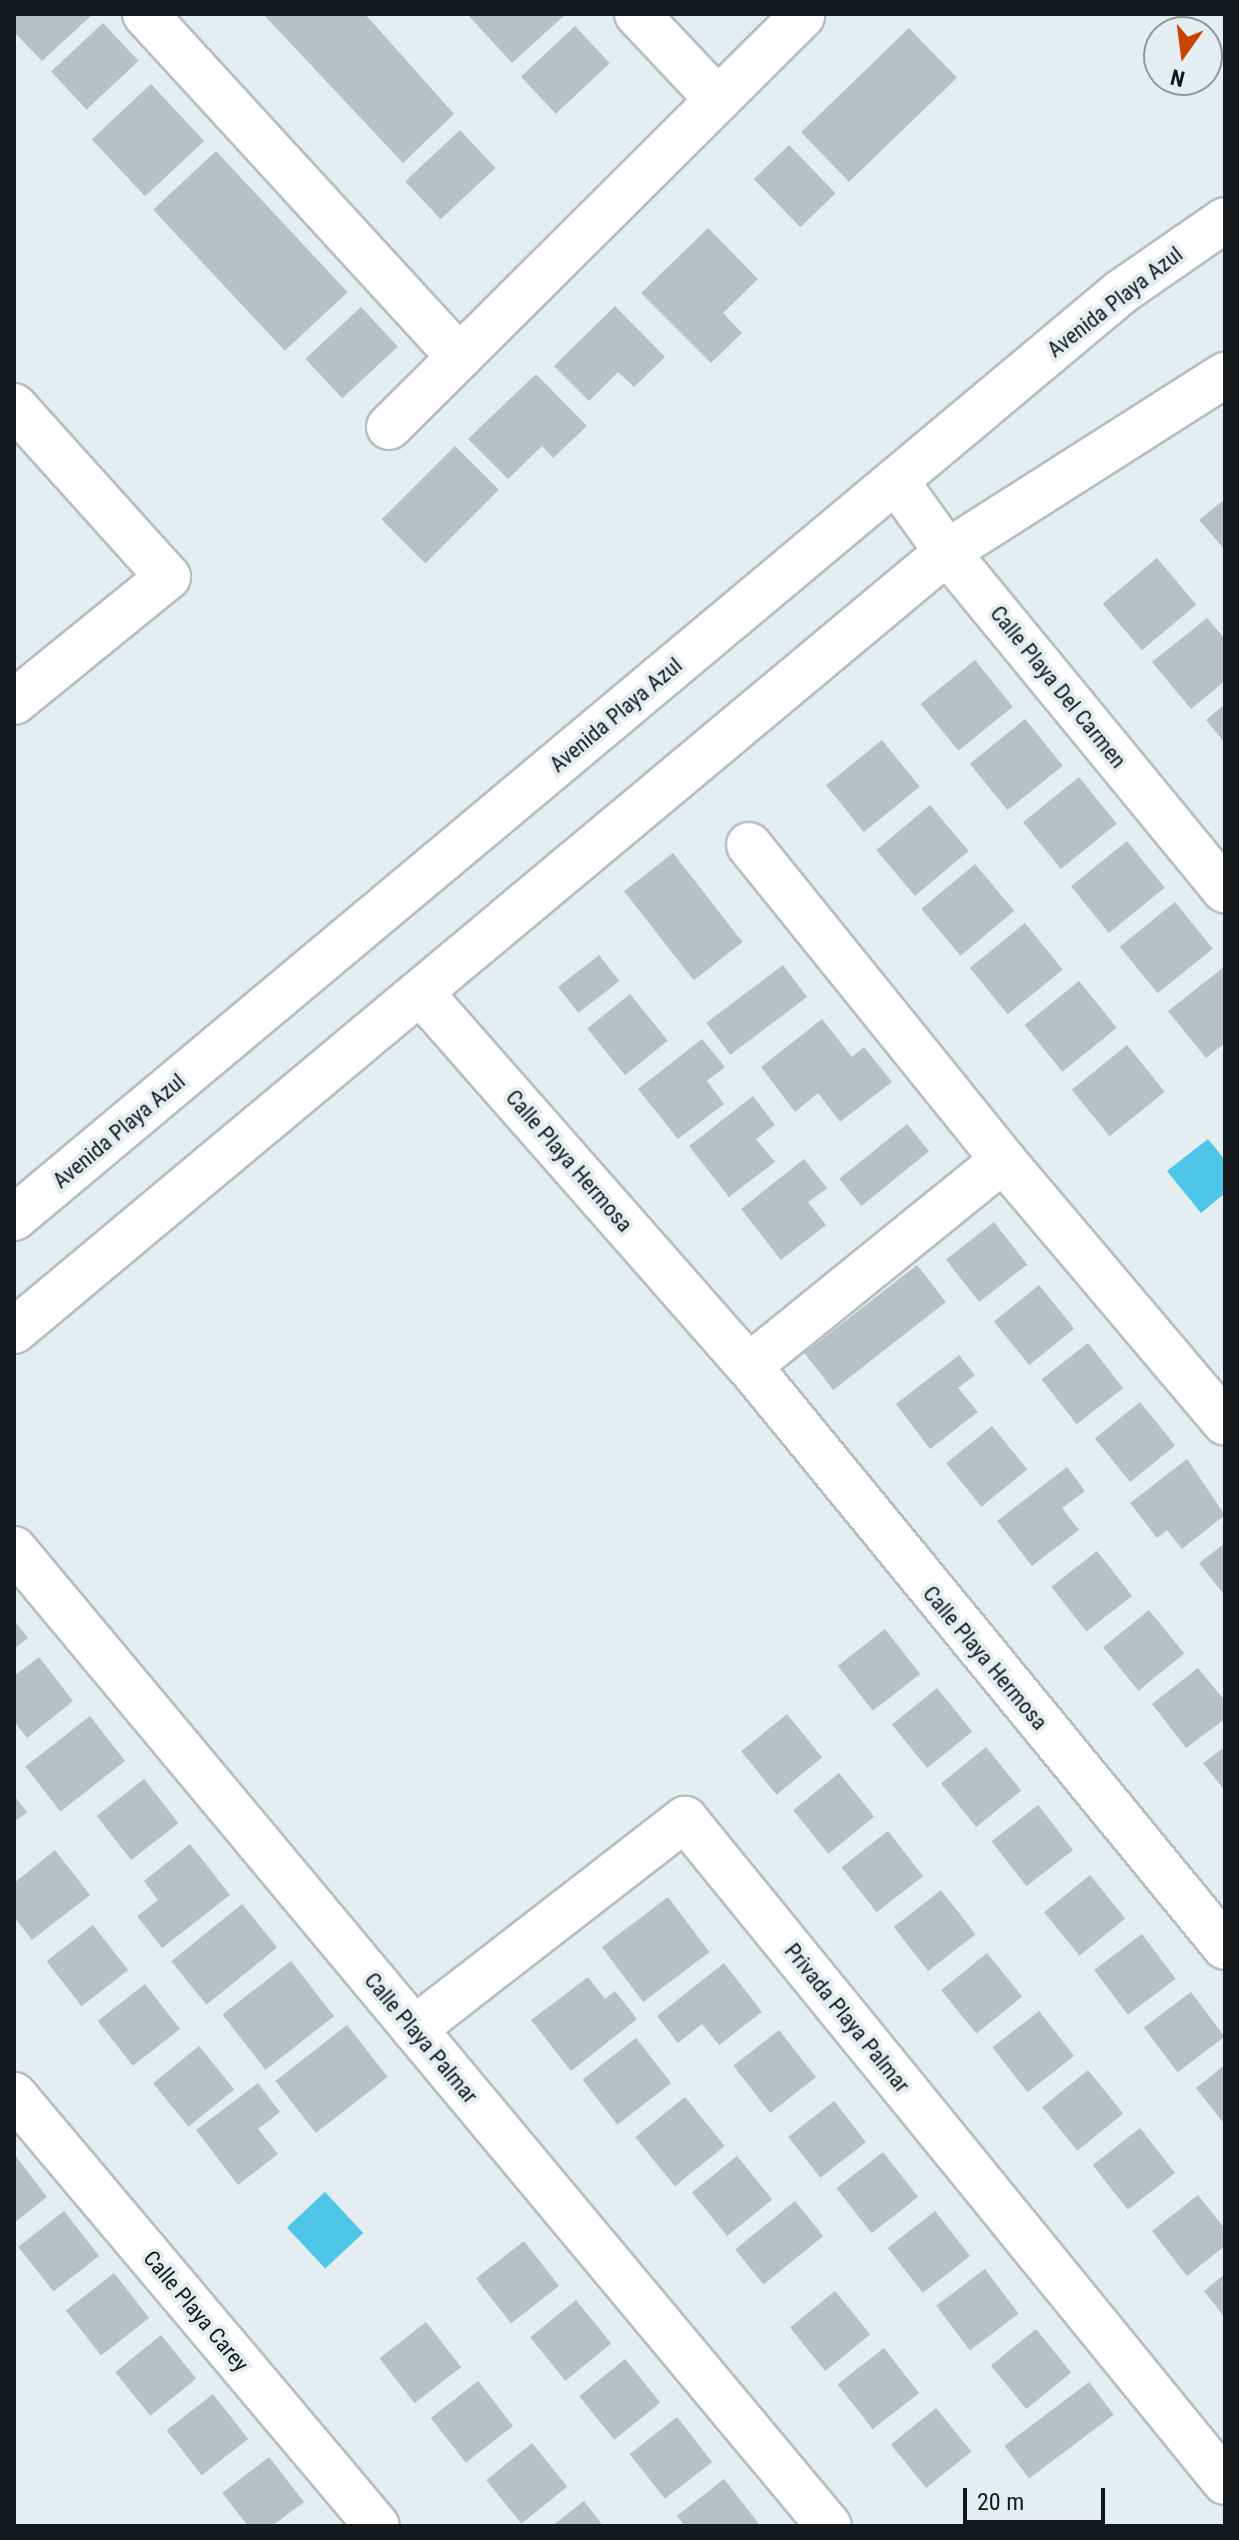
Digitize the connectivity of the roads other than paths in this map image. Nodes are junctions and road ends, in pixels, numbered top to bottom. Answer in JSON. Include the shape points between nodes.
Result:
{"nodes":[{"id":1,"x":145,"y":14,"type":"edge"},
{"id":2,"x":637,"y":14,"type":"edge"},
{"id":3,"x":802,"y":16,"type":"dead end"},
{"id":4,"x":718,"y":100,"type":"junction"},
{"id":5,"x":1225,"y":220,"type":"edge"},
{"id":6,"x":459,"y":357,"type":"junction"},
{"id":7,"x":1225,"y":375,"type":"edge"},
{"id":8,"x":14,"y":406,"type":"edge"},
{"id":9,"x":389,"y":427,"type":"dead end"},
{"id":10,"x":896,"y":481,"type":"junction"},
{"id":11,"x":947,"y":552,"type":"junction"},
{"id":12,"x":14,"y":702,"type":"edge"},
{"id":13,"x":749,"y":845,"type":"dead end"},
{"id":14,"x":1225,"y":890,"type":"edge"},
{"id":15,"x":420,"y":992,"type":"junction"},
{"id":16,"x":1003,"y":1160,"type":"junction"},
{"id":17,"x":14,"y":1218,"type":"edge"},
{"id":18,"x":14,"y":1331,"type":"edge"},
{"id":19,"x":749,"y":1366,"type":"junction"},
{"id":20,"x":1225,"y":1423,"type":"edge"},
{"id":21,"x":14,"y":1549,"type":"edge"},
{"id":22,"x":1225,"y":1947,"type":"edge"},
{"id":23,"x":414,"y":2029,"type":"junction"},
{"id":24,"x":14,"y":2095,"type":"edge"},
{"id":25,"x":1225,"y":2482,"type":"edge"},
{"id":26,"x":377,"y":2526,"type":"edge"},
{"id":27,"x":829,"y":2526,"type":"edge"}],
"edges":[{"from":1,"to":6,"type":"street"},
{"from":2,"to":4,"type":"street"},
{"from":3,"to":4,"type":"street"},
{"from":4,"to":6,"type":"street"},
{"from":5,"to":10,"type":"street","name":"Avenida Playa Azul","via":[[1121,292]]},
{"from":6,"to":9,"type":"street"},
{"from":7,"to":11,"type":"street"},
{"from":8,"to":12,"type":"street","via":[[168,577]]},
{"from":10,"to":11,"type":"street","name":"Calle Playa Del Carmen"},
{"from":10,"to":17,"type":"street","name":"Avenida Playa Azul"},
{"from":11,"to":14,"type":"street","name":"Calle Playa Del Carmen"},
{"from":11,"to":15,"type":"street"},
{"from":13,"to":16,"type":"street"},
{"from":15,"to":18,"type":"street"},
{"from":15,"to":19,"type":"street","name":"Calle Playa Hermosa"},
{"from":16,"to":19,"type":"street"},
{"from":16,"to":20,"type":"street"},
{"from":19,"to":22,"type":"street","name":"Calle Playa Hermosa"},
{"from":21,"to":23,"type":"street","name":"Calle Playa Palmar"},
{"from":23,"to":25,"type":"street","name":"Privada Playa Palmar","via":[[685,1819]]},
{"from":23,"to":27,"type":"street","name":"Calle Playa Palmar"},
{"from":24,"to":26,"type":"street","name":"Calle Playa Carey"}]}
